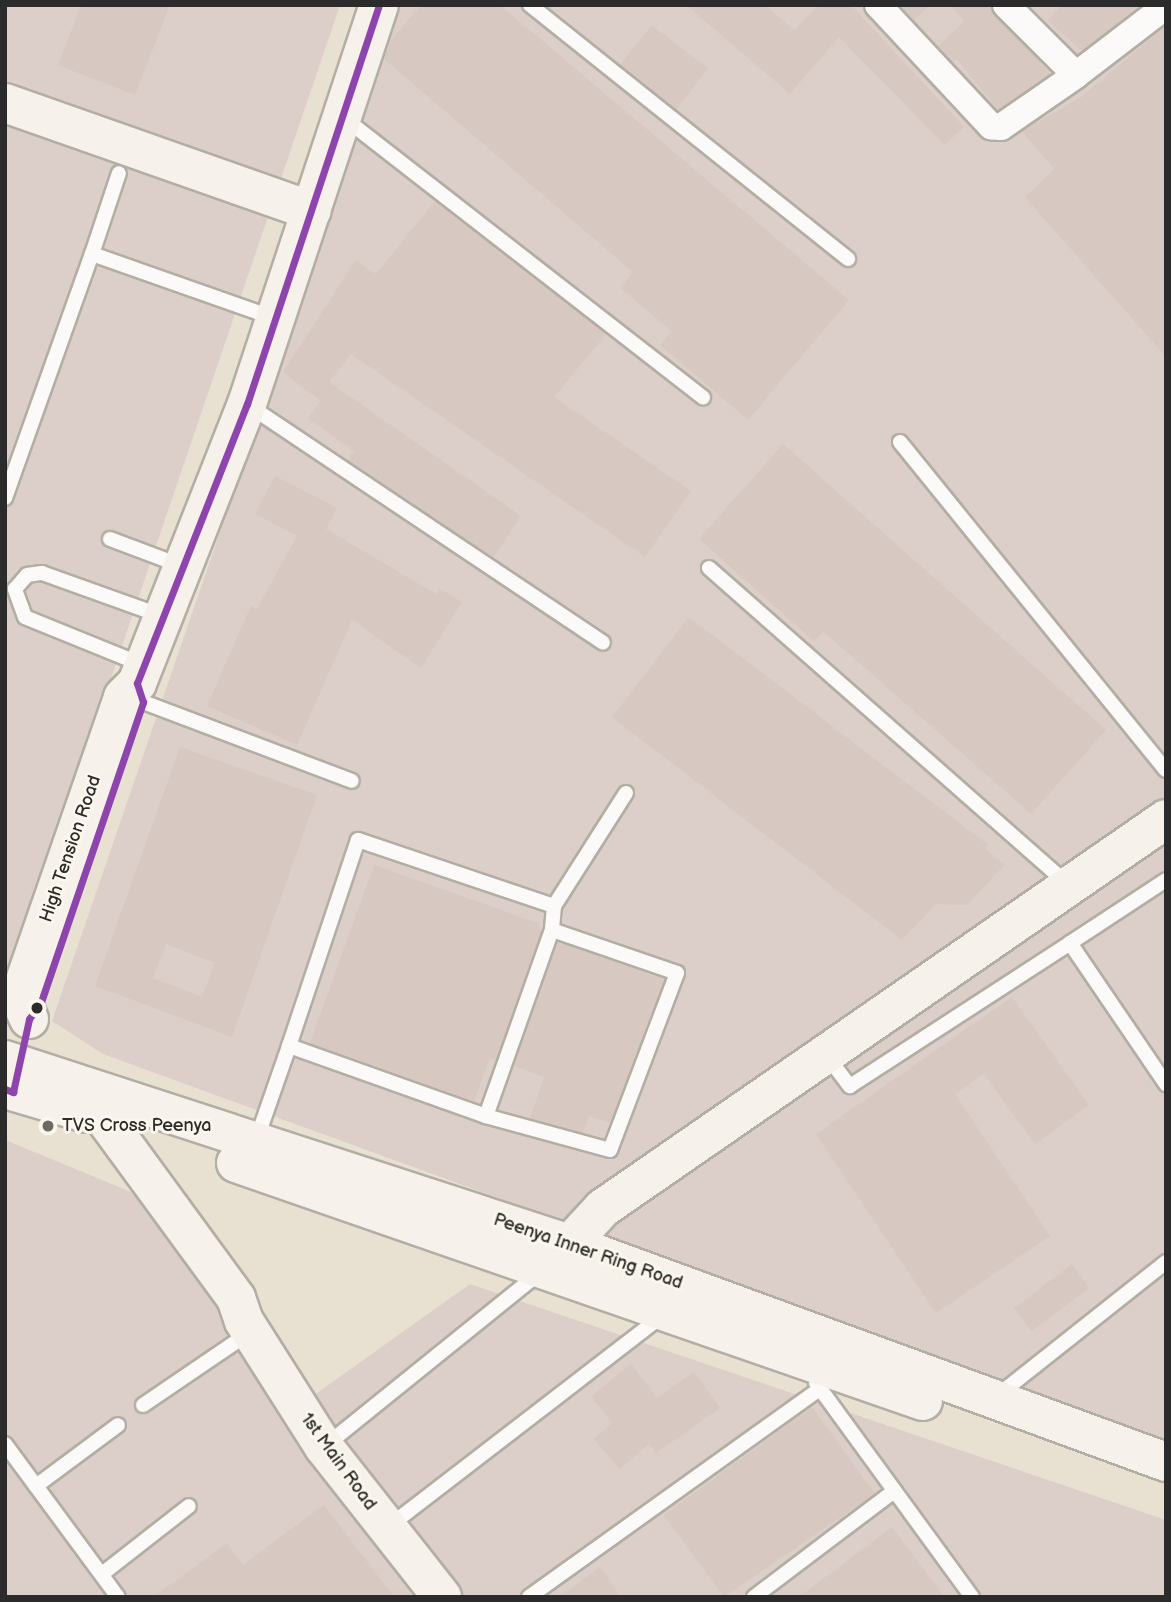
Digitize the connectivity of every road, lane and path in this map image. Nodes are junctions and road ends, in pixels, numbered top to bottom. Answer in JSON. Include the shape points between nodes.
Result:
{"nodes":[{"id":1,"x":379,"y":5,"type":"edge"},
{"id":2,"x":530,"y":5,"type":"edge"},
{"id":3,"x":878,"y":5,"type":"edge"},
{"id":4,"x":1006,"y":5,"type":"edge"},
{"id":5,"x":1166,"y":6,"type":"edge"},
{"id":6,"x":1076,"y":75,"type":"junction"},
{"id":7,"x":5,"y":103,"type":"edge"},
{"id":8,"x":342,"y":117,"type":"junction"},
{"id":9,"x":119,"y":173,"type":"dead end"},
{"id":10,"x":312,"y":211,"type":"junction"},
{"id":11,"x":92,"y":254,"type":"junction"},
{"id":12,"x":848,"y":258,"type":"dead end"},
{"id":13,"x":275,"y":319,"type":"junction"},
{"id":14,"x":702,"y":397,"type":"dead end"},
{"id":15,"x":247,"y":404,"type":"junction"},
{"id":16,"x":900,"y":442,"type":"dead end"},
{"id":17,"x":5,"y":498,"type":"edge"},
{"id":18,"x":110,"y":539,"type":"dead end"},
{"id":19,"x":183,"y":566,"type":"junction"},
{"id":20,"x":709,"y":568,"type":"dead end"},
{"id":21,"x":163,"y":616,"type":"junction"},
{"id":22,"x":603,"y":643,"type":"dead end"},
{"id":23,"x":141,"y":684,"type":"junction"},
{"id":24,"x":1166,"y":770,"type":"edge"},
{"id":25,"x":352,"y":781,"type":"dead end"},
{"id":26,"x":626,"y":793,"type":"dead end"},
{"id":27,"x":1166,"y":819,"type":"edge"},
{"id":28,"x":1166,"y":880,"type":"edge"},
{"id":29,"x":1069,"y":885,"type":"junction"},
{"id":30,"x":554,"y":906,"type":"junction"},
{"id":31,"x":552,"y":930,"type":"junction"},
{"id":32,"x":1070,"y":943,"type":"junction"},
{"id":33,"x":289,"y":1046,"type":"junction"},
{"id":34,"x":823,"y":1051,"type":"junction"},
{"id":35,"x":9,"y":1083,"type":"edge"},
{"id":36,"x":1166,"y":1084,"type":"edge"},
{"id":37,"x":66,"y":1093,"type":"junction"},
{"id":38,"x":106,"y":1106,"type":"junction"},
{"id":39,"x":486,"y":1116,"type":"junction"},
{"id":40,"x":255,"y":1142,"type":"junction"},
{"id":41,"x":559,"y":1256,"type":"junction"},
{"id":42,"x":1166,"y":1262,"type":"edge"},
{"id":43,"x":598,"y":1269,"type":"junction"},
{"id":44,"x":668,"y":1310,"type":"junction"},
{"id":45,"x":247,"y":1327,"type":"junction"},
{"id":46,"x":795,"y":1356,"type":"junction"},
{"id":47,"x":820,"y":1389,"type":"junction"},
{"id":48,"x":994,"y":1399,"type":"junction"},
{"id":49,"x":143,"y":1405,"type":"dead end"},
{"id":50,"x":118,"y":1425,"type":"dead end"},
{"id":51,"x":5,"y":1444,"type":"edge"},
{"id":52,"x":324,"y":1447,"type":"junction"},
{"id":53,"x":1166,"y":1462,"type":"edge"},
{"id":54,"x":36,"y":1486,"type":"junction"},
{"id":55,"x":1166,"y":1488,"type":"edge"},
{"id":56,"x":894,"y":1491,"type":"junction"},
{"id":57,"x":189,"y":1506,"type":"dead end"},
{"id":58,"x":387,"y":1527,"type":"junction"},
{"id":59,"x":102,"y":1574,"type":"junction"},
{"id":60,"x":118,"y":1597,"type":"edge"},
{"id":61,"x":442,"y":1597,"type":"edge"},
{"id":62,"x":529,"y":1597,"type":"edge"},
{"id":63,"x":754,"y":1597,"type":"edge"},
{"id":64,"x":972,"y":1597,"type":"edge"}],
"edges":[{"from":1,"to":8,"type":"main road","name":"High Tension Road"},
{"from":2,"to":12,"type":"lane"},
{"from":3,"to":6,"type":"street","via":[[991,126],[1001,127]]},
{"from":4,"to":6,"type":"street"},
{"from":5,"to":6,"type":"street"},
{"from":7,"to":10,"type":"main road"},
{"from":8,"to":10,"type":"main road","name":"High Tension Road"},
{"from":8,"to":14,"type":"lane"},
{"from":9,"to":11,"type":"lane"},
{"from":10,"to":13,"type":"main road","name":"High Tension Road"},
{"from":11,"to":13,"type":"lane"},
{"from":11,"to":17,"type":"lane"},
{"from":13,"to":15,"type":"main road","name":"High Tension Road"},
{"from":15,"to":19,"type":"main road","name":"High Tension Road"},
{"from":15,"to":22,"type":"lane"},
{"from":16,"to":24,"type":"lane"},
{"from":18,"to":19,"type":"lane"},
{"from":19,"to":21,"type":"main road","name":"High Tension Road"},
{"from":20,"to":29,"type":"lane"},
{"from":21,"to":23,"type":"main road","name":"High Tension Road"},
{"from":21,"to":23,"type":"lane","via":[[42,573],[27,575],[15,589],[25,617]]},
{"from":23,"to":25,"type":"lane"},
{"from":23,"to":35,"type":"main road","name":"High Tension Road","via":[[123,697],[19,998],[29,1019]]},
{"from":26,"to":30,"type":"lane"},
{"from":27,"to":29,"type":"main road"},
{"from":28,"to":32,"type":"lane"},
{"from":29,"to":34,"type":"main road"},
{"from":30,"to":31,"type":"lane"},
{"from":30,"to":33,"type":"lane","via":[[358,840]]},
{"from":31,"to":39,"type":"lane"},
{"from":31,"to":39,"type":"lane","via":[[677,973],[610,1150]]},
{"from":32,"to":34,"type":"lane","via":[[850,1086]]},
{"from":32,"to":36,"type":"lane"},
{"from":33,"to":39,"type":"lane"},
{"from":33,"to":40,"type":"lane"},
{"from":34,"to":41,"type":"main road","via":[[603,1208]]},
{"from":35,"to":37,"type":"main road","name":"Peenya Inner Ring Road"},
{"from":37,"to":38,"type":"main road","name":"Peenya Inner Ring Road"},
{"from":37,"to":45,"type":"main road","name":"1st Main Road","via":[[221,1308]]},
{"from":38,"to":40,"type":"main road","name":"Peenya Inner Ring Road"},
{"from":38,"to":41,"type":"main road","name":"Peenya Inner Ring Road"},
{"from":38,"to":45,"type":"main road","name":"1st Main Road","via":[[236,1298]]},
{"from":40,"to":41,"type":"main road","name":"Peenya Inner Ring Road"},
{"from":41,"to":43,"type":"main road","name":"Peenya Inner Ring Road"},
{"from":41,"to":52,"type":"lane"},
{"from":42,"to":48,"type":"lane"},
{"from":43,"to":44,"type":"main road","name":"Peenya Inner Ring Road"},
{"from":43,"to":48,"type":"main road","name":"Peenya Inner Ring Road"},
{"from":44,"to":46,"type":"main road","name":"Peenya Inner Ring Road"},
{"from":44,"to":58,"type":"lane"},
{"from":45,"to":49,"type":"lane"},
{"from":45,"to":52,"type":"main road","name":"1st Main Road"},
{"from":46,"to":47,"type":"lane"},
{"from":46,"to":55,"type":"main road","name":"Peenya Inner Ring Road"},
{"from":47,"to":56,"type":"lane"},
{"from":47,"to":62,"type":"lane"},
{"from":48,"to":53,"type":"main road","name":"Peenya Inner Ring Road"},
{"from":50,"to":54,"type":"lane"},
{"from":51,"to":54,"type":"lane"},
{"from":52,"to":58,"type":"main road","name":"1st Main Road"},
{"from":54,"to":59,"type":"lane"},
{"from":56,"to":63,"type":"lane"},
{"from":56,"to":64,"type":"lane"},
{"from":57,"to":59,"type":"lane"},
{"from":58,"to":61,"type":"main road","name":"1st Main Road"},
{"from":59,"to":60,"type":"lane"}]}
